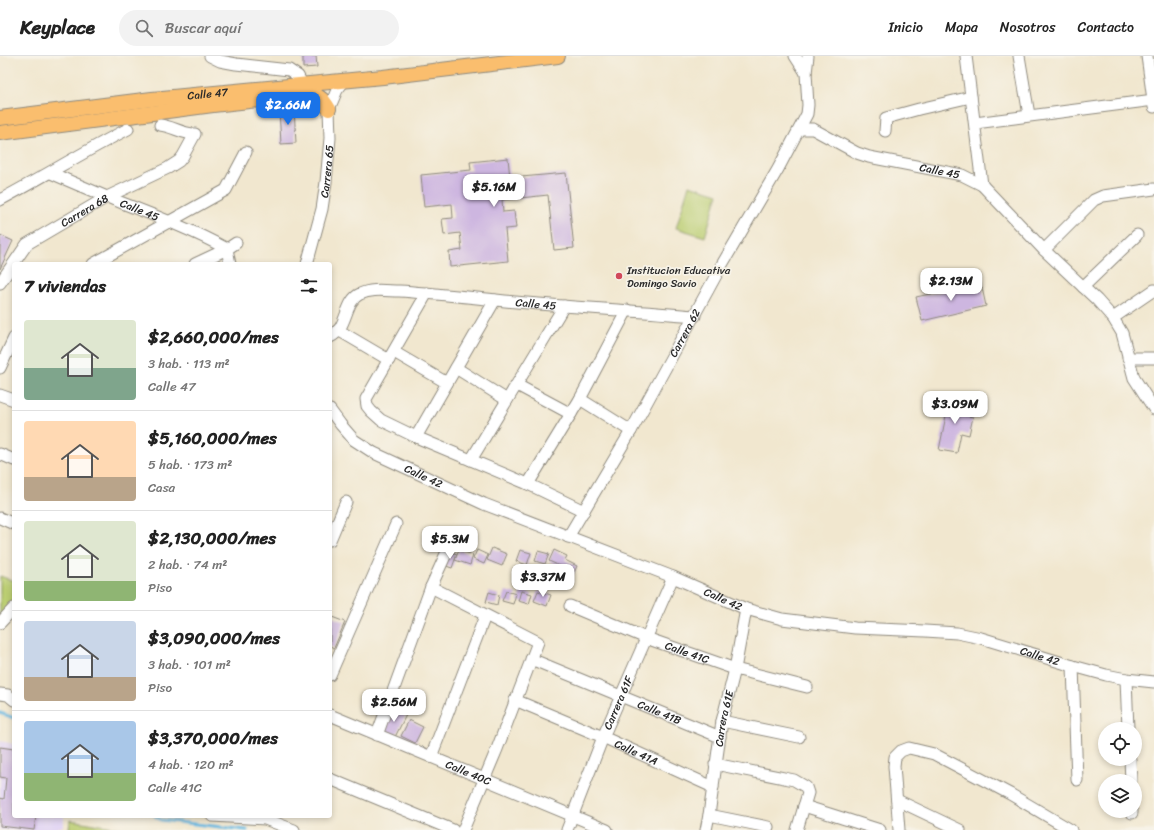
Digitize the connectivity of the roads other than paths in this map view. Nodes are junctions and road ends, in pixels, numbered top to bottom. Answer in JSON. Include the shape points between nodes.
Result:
{"nodes":[{"id":1,"x":210,"y":56,"type":"edge"},
{"id":2,"x":558,"y":56,"type":"edge"},
{"id":3,"x":795,"y":56,"type":"edge"},
{"id":4,"x":808,"y":56,"type":"edge"},
{"id":5,"x":966,"y":56,"type":"edge"},
{"id":6,"x":1019,"y":56,"type":"edge"},
{"id":7,"x":1147,"y":56,"type":"edge"},
{"id":8,"x":806,"y":73,"type":"junction"},
{"id":9,"x":345,"y":80,"type":"junction"},
{"id":10,"x":302,"y":84,"type":"junction"},
{"id":11,"x":971,"y":97,"type":"junction"},
{"id":12,"x":1154,"y":103,"type":"edge"},
{"id":13,"x":329,"y":109,"type":"junction"},
{"id":14,"x":807,"y":114,"type":"junction"},
{"id":15,"x":1029,"y":115,"type":"junction"},
{"id":16,"x":0,"y":118,"type":"edge"},
{"id":17,"x":975,"y":123,"type":"junction"},
{"id":18,"x":160,"y":125,"type":"dead end"},
{"id":19,"x":128,"y":129,"type":"dead end"},
{"id":20,"x":800,"y":129,"type":"junction"},
{"id":21,"x":813,"y":129,"type":"junction"},
{"id":22,"x":885,"y":131,"type":"dead end"},
{"id":23,"x":0,"y":133,"type":"edge"},
{"id":24,"x":246,"y":152,"type":"dead end"},
{"id":25,"x":51,"y":173,"type":"junction"},
{"id":26,"x":982,"y":185,"type":"junction"},
{"id":27,"x":1154,"y":189,"type":"edge"},
{"id":28,"x":107,"y":197,"type":"junction"},
{"id":29,"x":0,"y":200,"type":"edge"},
{"id":30,"x":170,"y":221,"type":"junction"},
{"id":31,"x":1137,"y":235,"type":"dead end"},
{"id":32,"x":232,"y":246,"type":"junction"},
{"id":33,"x":1044,"y":250,"type":"junction"},
{"id":34,"x":15,"y":262,"type":"edge"},
{"id":35,"x":97,"y":262,"type":"edge"},
{"id":36,"x":199,"y":262,"type":"edge"},
{"id":37,"x":230,"y":262,"type":"edge"},
{"id":38,"x":308,"y":262,"type":"edge"},
{"id":39,"x":12,"y":266,"type":"edge"},
{"id":40,"x":0,"y":283,"type":"edge"},
{"id":41,"x":1083,"y":287,"type":"junction"},
{"id":42,"x":1154,"y":290,"type":"edge"},
{"id":43,"x":427,"y":293,"type":"junction"},
{"id":44,"x":494,"y":300,"type":"junction"},
{"id":45,"x":564,"y":306,"type":"junction"},
{"id":46,"x":628,"y":310,"type":"junction"},
{"id":47,"x":695,"y":316,"type":"junction"},
{"id":48,"x":1113,"y":318,"type":"junction"},
{"id":49,"x":334,"y":333,"type":"edge"},
{"id":50,"x":12,"y":342,"type":"edge"},
{"id":51,"x":391,"y":356,"type":"junction"},
{"id":52,"x":1128,"y":358,"type":"junction"},
{"id":53,"x":1154,"y":358,"type":"edge"},
{"id":54,"x":0,"y":368,"type":"edge"},
{"id":55,"x":456,"y":368,"type":"junction"},
{"id":56,"x":447,"y":383,"type":"junction"},
{"id":57,"x":517,"y":385,"type":"junction"},
{"id":58,"x":0,"y":394,"type":"edge"},
{"id":59,"x":12,"y":399,"type":"edge"},
{"id":60,"x":580,"y":399,"type":"junction"},
{"id":61,"x":507,"y":400,"type":"junction"},
{"id":62,"x":1154,"y":409,"type":"edge"},
{"id":63,"x":332,"y":413,"type":"edge"},
{"id":64,"x":571,"y":414,"type":"junction"},
{"id":65,"x":631,"y":431,"type":"junction"},
{"id":66,"x":416,"y":437,"type":"junction"},
{"id":67,"x":0,"y":454,"type":"edge"},
{"id":68,"x":12,"y":459,"type":"edge"},
{"id":69,"x":471,"y":460,"type":"junction"},
{"id":70,"x":528,"y":484,"type":"junction"},
{"id":71,"x":346,"y":502,"type":"dead end"},
{"id":72,"x":584,"y":511,"type":"junction"},
{"id":73,"x":0,"y":518,"type":"edge"},
{"id":74,"x":12,"y":523,"type":"edge"},
{"id":75,"x":396,"y":524,"type":"dead end"},
{"id":76,"x":332,"y":532,"type":"edge"},
{"id":77,"x":568,"y":537,"type":"junction"},
{"id":78,"x":450,"y":545,"type":"dead end"},
{"id":79,"x":673,"y":577,"type":"junction"},
{"id":80,"x":431,"y":587,"type":"junction"},
{"id":81,"x":570,"y":606,"type":"dead end"},
{"id":82,"x":746,"y":608,"type":"junction"},
{"id":83,"x":12,"y":610,"type":"edge"},
{"id":84,"x":485,"y":616,"type":"junction"},
{"id":85,"x":0,"y":623,"type":"edge"},
{"id":86,"x":646,"y":638,"type":"junction"},
{"id":87,"x":531,"y":660,"type":"junction"},
{"id":88,"x":1073,"y":666,"type":"junction"},
{"id":89,"x":735,"y":669,"type":"junction"},
{"id":90,"x":332,"y":670,"type":"edge"},
{"id":91,"x":1126,"y":679,"type":"junction"},
{"id":92,"x":1154,"y":682,"type":"edge"},
{"id":93,"x":807,"y":687,"type":"dead end"},
{"id":94,"x":621,"y":697,"type":"junction"},
{"id":95,"x":515,"y":700,"type":"junction"},
{"id":96,"x":332,"y":716,"type":"edge"},
{"id":97,"x":722,"y":721,"type":"junction"},
{"id":98,"x":1128,"y":722,"type":"edge"},
{"id":99,"x":377,"y":735,"type":"junction"},
{"id":100,"x":603,"y":737,"type":"junction"},
{"id":101,"x":720,"y":737,"type":"junction"},
{"id":102,"x":799,"y":737,"type":"dead end"},
{"id":103,"x":431,"y":756,"type":"junction"},
{"id":104,"x":715,"y":764,"type":"junction"},
{"id":105,"x":332,"y":780,"type":"edge"},
{"id":106,"x":484,"y":780,"type":"junction"},
{"id":107,"x":1077,"y":780,"type":"dead end"},
{"id":108,"x":712,"y":787,"type":"junction"},
{"id":109,"x":897,"y":800,"type":"junction"},
{"id":110,"x":804,"y":806,"type":"junction"},
{"id":111,"x":709,"y":815,"type":"junction"},
{"id":112,"x":572,"y":816,"type":"junction"},
{"id":113,"x":265,"y":818,"type":"edge"},
{"id":114,"x":768,"y":827,"type":"dead end"},
{"id":115,"x":465,"y":829,"type":"edge"},
{"id":116,"x":294,"y":830,"type":"edge"},
{"id":117,"x":453,"y":830,"type":"edge"},
{"id":118,"x":567,"y":830,"type":"edge"},
{"id":119,"x":607,"y":830,"type":"edge"},
{"id":120,"x":706,"y":830,"type":"edge"},
{"id":121,"x":797,"y":830,"type":"edge"},
{"id":122,"x":880,"y":830,"type":"edge"},
{"id":123,"x":899,"y":830,"type":"edge"},
{"id":124,"x":960,"y":830,"type":"edge"},
{"id":125,"x":1071,"y":830,"type":"edge"}],
"edges":[{"from":1,"to":10,"type":"street","via":[[236,64],[289,70],[298,76]]},
{"from":2,"to":9,"type":"main road","name":"Calle 47"},
{"from":3,"to":8,"type":"street"},
{"from":4,"to":8,"type":"street"},
{"from":5,"to":11,"type":"street"},
{"from":6,"to":15,"type":"street"},
{"from":7,"to":12,"type":"street"},
{"from":8,"to":14,"type":"street"},
{"from":9,"to":10,"type":"main road","name":"Calle 47"},
{"from":9,"to":13,"type":"street","name":"Carrera 65","via":[[336,90]]},
{"from":10,"to":16,"type":"main road","name":"Calle 47"},
{"from":11,"to":17,"type":"street"},
{"from":11,"to":22,"type":"street","via":[[886,118]]},
{"from":12,"to":15,"type":"street"},
{"from":13,"to":23,"type":"main road","name":"Calle 47","via":[[318,96],[305,95]]},
{"from":13,"to":38,"type":"street","name":"Carrera 65","via":[[330,138],[326,182],[322,210]]},
{"from":14,"to":20,"type":"street"},
{"from":14,"to":21,"type":"street"},
{"from":15,"to":17,"type":"street"},
{"from":17,"to":26,"type":"street"},
{"from":18,"to":28,"type":"street","name":"Carrera 68","via":[[195,134],[184,156],[168,168]]},
{"from":19,"to":25,"type":"street"},
{"from":20,"to":21,"type":"street","name":"Calle 45"},
{"from":20,"to":47,"type":"street","name":"Carrera 62"},
{"from":21,"to":26,"type":"street","name":"Calle 45","via":[[869,157],[962,175]]},
{"from":24,"to":30,"type":"street","via":[[226,190]]},
{"from":25,"to":28,"type":"street","name":"Calle 45"},
{"from":25,"to":29,"type":"street"},
{"from":26,"to":33,"type":"street","name":"Calle 45"},
{"from":27,"to":33,"type":"street","via":[[1103,196],[1094,200]]},
{"from":28,"to":30,"type":"street","name":"Calle 45"},
{"from":28,"to":34,"type":"street","name":"Carrera 68","via":[[27,244]]},
{"from":30,"to":32,"type":"street","name":"Calle 45"},
{"from":30,"to":35,"type":"street"},
{"from":31,"to":41,"type":"street"},
{"from":32,"to":36,"type":"street"},
{"from":32,"to":37,"type":"street"},
{"from":33,"to":41,"type":"street","name":"Calle 45"},
{"from":39,"to":40,"type":"street","name":"Carrera 68"},
{"from":41,"to":48,"type":"street","name":"Calle 45"},
{"from":42,"to":48,"type":"street"},
{"from":43,"to":44,"type":"street","name":"Calle 45"},
{"from":43,"to":49,"type":"street","name":"Calle 45","via":[[377,290],[361,293],[350,304]]},
{"from":43,"to":51,"type":"street"},
{"from":44,"to":45,"type":"street","name":"Calle 45"},
{"from":44,"to":55,"type":"street"},
{"from":45,"to":46,"type":"street","name":"Calle 45"},
{"from":45,"to":57,"type":"street"},
{"from":46,"to":47,"type":"street","name":"Calle 45"},
{"from":46,"to":60,"type":"street"},
{"from":47,"to":65,"type":"street","name":"Carrera 62"},
{"from":48,"to":52,"type":"street","name":"Calle 45","via":[[1122,333]]},
{"from":49,"to":51,"type":"street"},
{"from":50,"to":54,"type":"street"},
{"from":51,"to":56,"type":"street"},
{"from":51,"to":66,"type":"street","via":[[366,399],[367,406],[381,420]]},
{"from":52,"to":53,"type":"street"},
{"from":52,"to":62,"type":"street","name":"Calle 45","via":[[1134,378]]},
{"from":55,"to":56,"type":"street"},
{"from":55,"to":61,"type":"street"},
{"from":56,"to":66,"type":"street"},
{"from":57,"to":61,"type":"street"},
{"from":57,"to":64,"type":"street"},
{"from":58,"to":59,"type":"street"},
{"from":60,"to":64,"type":"street"},
{"from":60,"to":65,"type":"street"},
{"from":61,"to":69,"type":"street"},
{"from":63,"to":77,"type":"street","name":"Calle 42","via":[[354,440],[374,453],[484,504]]},
{"from":64,"to":70,"type":"street"},
{"from":65,"to":72,"type":"street","name":"Carrera 62"},
{"from":66,"to":69,"type":"street"},
{"from":67,"to":68,"type":"street"},
{"from":69,"to":70,"type":"street"},
{"from":70,"to":72,"type":"street"},
{"from":71,"to":76,"type":"street"},
{"from":72,"to":77,"type":"street","name":"Carrera 62"},
{"from":73,"to":74,"type":"street"},
{"from":75,"to":90,"type":"street"},
{"from":77,"to":79,"type":"street","name":"Calle 42"},
{"from":78,"to":80,"type":"street"},
{"from":79,"to":82,"type":"street","name":"Calle 42"},
{"from":79,"to":86,"type":"street","name":"Carrera 61F"},
{"from":80,"to":84,"type":"street"},
{"from":80,"to":99,"type":"street"},
{"from":81,"to":86,"type":"street","name":"Calle 41C"},
{"from":82,"to":88,"type":"street","name":"Calle 42","via":[[782,619],[855,628],[957,633],[1001,643]]},
{"from":82,"to":89,"type":"street","name":"Carrera 61E"},
{"from":83,"to":85,"type":"street"},
{"from":84,"to":87,"type":"street","via":[[538,642]]},
{"from":84,"to":103,"type":"street"},
{"from":86,"to":89,"type":"street","name":"Calle 41C"},
{"from":86,"to":94,"type":"street","name":"Carrera 61F"},
{"from":87,"to":94,"type":"street","name":"Calle 41B"},
{"from":87,"to":95,"type":"street"},
{"from":88,"to":91,"type":"street","name":"Calle 42"},
{"from":88,"to":107,"type":"street"},
{"from":89,"to":93,"type":"street","name":"Calle 41C"},
{"from":89,"to":97,"type":"street","name":"Carrera 61E"},
{"from":91,"to":92,"type":"street","name":"Calle 42"},
{"from":91,"to":98,"type":"street"},
{"from":94,"to":100,"type":"street","name":"Carrera 61F"},
{"from":94,"to":101,"type":"street","name":"Calle 41B"},
{"from":95,"to":100,"type":"street","name":"Calle 41A"},
{"from":95,"to":106,"type":"street"},
{"from":96,"to":99,"type":"street","name":"Calle 40C"},
{"from":97,"to":101,"type":"street","name":"Carrera 61E"},
{"from":97,"to":102,"type":"street"},
{"from":99,"to":103,"type":"street","name":"Calle 40C"},
{"from":100,"to":108,"type":"street","name":"Calle 41A"},
{"from":100,"to":112,"type":"street","name":"Carrera 61F"},
{"from":101,"to":104,"type":"street","name":"Carrera 61E"},
{"from":103,"to":106,"type":"street","name":"Calle 40C"},
{"from":104,"to":108,"type":"street","name":"Carrera 61E"},
{"from":104,"to":110,"type":"street","via":[[794,780],[806,787],[808,793]]},
{"from":105,"to":117,"type":"street"},
{"from":106,"to":112,"type":"street","name":"Calle 40C"},
{"from":106,"to":115,"type":"street"},
{"from":108,"to":111,"type":"street","name":"Carrera 61E"},
{"from":109,"to":123,"type":"street"},
{"from":109,"to":124,"type":"street"},
{"from":109,"to":125,"type":"street","via":[[895,757],[909,748],[934,754]]},
{"from":110,"to":121,"type":"street"},
{"from":110,"to":122,"type":"street"},
{"from":111,"to":114,"type":"street"},
{"from":111,"to":120,"type":"street","name":"Carrera 61E"},
{"from":112,"to":118,"type":"street","name":"Carrera 61F"},
{"from":112,"to":119,"type":"street","name":"Calle 40C"},
{"from":113,"to":116,"type":"street"}]}
